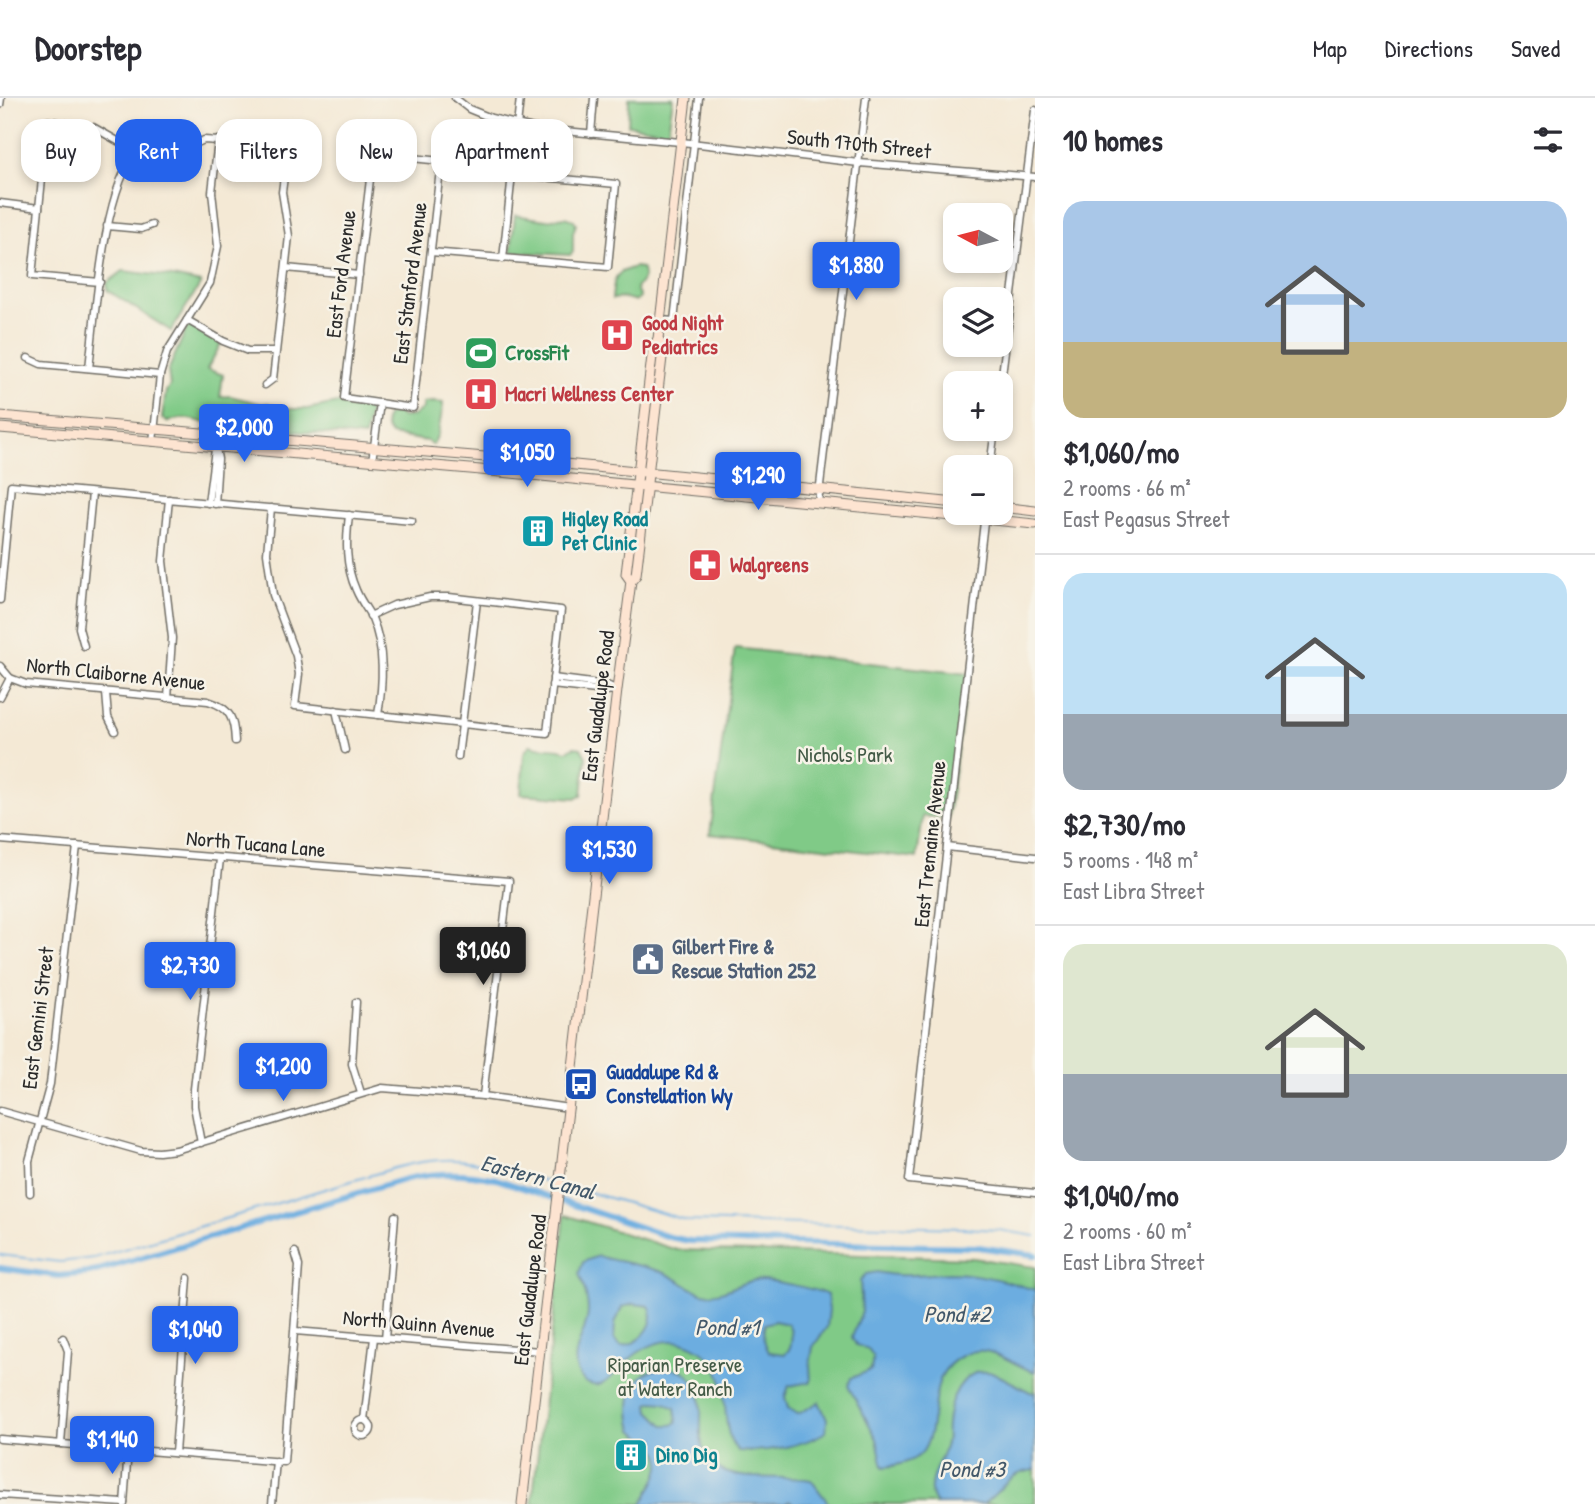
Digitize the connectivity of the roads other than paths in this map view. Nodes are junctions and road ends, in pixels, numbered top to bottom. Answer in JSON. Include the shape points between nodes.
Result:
{"nodes":[{"id":1,"x":1,"y":98,"type":"edge"},
{"id":2,"x":455,"y":98,"type":"edge"},
{"id":3,"x":520,"y":98,"type":"edge"},
{"id":4,"x":594,"y":98,"type":"edge"},
{"id":5,"x":685,"y":98,"type":"edge"},
{"id":6,"x":699,"y":98,"type":"edge"},
{"id":7,"x":866,"y":98,"type":"edge"},
{"id":8,"x":0,"y":105,"type":"edge"},
{"id":9,"x":1035,"y":110,"type":"edge"},
{"id":10,"x":499,"y":119,"type":"edge"},
{"id":11,"x":518,"y":119,"type":"edge"},
{"id":12,"x":573,"y":132,"type":"edge"},
{"id":13,"x":591,"y":134,"type":"junction"},
{"id":14,"x":115,"y":140,"type":"edge"},
{"id":15,"x":680,"y":142,"type":"junction"},
{"id":16,"x":694,"y":143,"type":"junction"},
{"id":17,"x":216,"y":157,"type":"edge"},
{"id":18,"x":417,"y":159,"type":"edge"},
{"id":19,"x":859,"y":163,"type":"junction"},
{"id":20,"x":1031,"y":177,"type":"edge"},
{"id":21,"x":573,"y":180,"type":"edge"},
{"id":22,"x":121,"y":182,"type":"edge"},
{"id":23,"x":283,"y":182,"type":"edge"},
{"id":24,"x":370,"y":182,"type":"edge"},
{"id":25,"x":511,"y":182,"type":"edge"},
{"id":26,"x":0,"y":203,"type":"edge"},
{"id":27,"x":39,"y":208,"type":"junction"},
{"id":28,"x":152,"y":225,"type":"dead end"},
{"id":29,"x":107,"y":226,"type":"junction"},
{"id":30,"x":431,"y":251,"type":"junction"},
{"id":31,"x":503,"y":259,"type":"junction"},
{"id":32,"x":286,"y":268,"type":"junction"},
{"id":33,"x":359,"y":275,"type":"junction"},
{"id":34,"x":100,"y":282,"type":"junction"},
{"id":35,"x":187,"y":320,"type":"junction"},
{"id":36,"x":660,"y":320,"type":"junction"},
{"id":37,"x":658,"y":339,"type":"junction"},
{"id":38,"x":275,"y":351,"type":"junction"},
{"id":39,"x":28,"y":358,"type":"dead end"},
{"id":40,"x":89,"y":368,"type":"junction"},
{"id":41,"x":1003,"y":371,"type":"edge"},
{"id":42,"x":160,"y":376,"type":"junction"},
{"id":43,"x":265,"y":385,"type":"dead end"},
{"id":44,"x":380,"y":403,"type":"junction"},
{"id":45,"x":0,"y":416,"type":"edge"},
{"id":46,"x":0,"y":428,"type":"edge"},
{"id":47,"x":155,"y":429,"type":"junction"},
{"id":48,"x":217,"y":434,"type":"junction"},
{"id":49,"x":153,"y":442,"type":"junction"},
{"id":50,"x":216,"y":447,"type":"junction"},
{"id":51,"x":374,"y":447,"type":"junction"},
{"id":52,"x":470,"y":456,"type":"junction"},
{"id":53,"x":372,"y":461,"type":"junction"},
{"id":54,"x":469,"y":469,"type":"junction"},
{"id":55,"x":638,"y":471,"type":"junction"},
{"id":56,"x":649,"y":472,"type":"junction"},
{"id":57,"x":636,"y":485,"type":"junction"},
{"id":58,"x":647,"y":486,"type":"junction"},
{"id":59,"x":819,"y":489,"type":"junction"},
{"id":60,"x":92,"y":493,"type":"junction"},
{"id":61,"x":169,"y":499,"type":"junction"},
{"id":62,"x":818,"y":502,"type":"junction"},
{"id":63,"x":943,"y":502,"type":"edge"},
{"id":64,"x":212,"y":503,"type":"junction"},
{"id":65,"x":271,"y":508,"type":"junction"},
{"id":66,"x":1013,"y":508,"type":"edge"},
{"id":67,"x":1035,"y":511,"type":"edge"},
{"id":68,"x":943,"y":512,"type":"edge"},
{"id":69,"x":349,"y":515,"type":"junction"},
{"id":70,"x":1013,"y":520,"type":"edge"},
{"id":71,"x":412,"y":521,"type":"dead end"},
{"id":72,"x":1035,"y":524,"type":"edge"},
{"id":73,"x":984,"y":525,"type":"edge"},
{"id":74,"x":631,"y":580,"type":"junction"},
{"id":75,"x":0,"y":597,"type":"edge"},
{"id":76,"x":477,"y":601,"type":"junction"},
{"id":77,"x":370,"y":616,"type":"junction"},
{"id":78,"x":84,"y":646,"type":"dead end"},
{"id":79,"x":0,"y":666,"type":"edge"},
{"id":80,"x":10,"y":678,"type":"junction"},
{"id":81,"x":552,"y":682,"type":"junction"},
{"id":82,"x":617,"y":690,"type":"junction"},
{"id":83,"x":106,"y":693,"type":"junction"},
{"id":84,"x":0,"y":697,"type":"edge"},
{"id":85,"x":168,"y":698,"type":"junction"},
{"id":86,"x":335,"y":710,"type":"junction"},
{"id":87,"x":378,"y":715,"type":"junction"},
{"id":88,"x":463,"y":724,"type":"junction"},
{"id":89,"x":115,"y":731,"type":"dead end"},
{"id":90,"x":235,"y":741,"type":"dead end"},
{"id":91,"x":345,"y":750,"type":"dead end"},
{"id":92,"x":458,"y":757,"type":"dead end"},
{"id":93,"x":0,"y":840,"type":"edge"},
{"id":94,"x":77,"y":846,"type":"junction"},
{"id":95,"x":947,"y":848,"type":"junction"},
{"id":96,"x":1035,"y":857,"type":"edge"},
{"id":97,"x":220,"y":859,"type":"junction"},
{"id":98,"x":356,"y":1002,"type":"dead end"},
{"id":99,"x":361,"y":1093,"type":"junction"},
{"id":100,"x":483,"y":1096,"type":"junction"},
{"id":101,"x":569,"y":1108,"type":"junction"},
{"id":102,"x":0,"y":1111,"type":"edge"},
{"id":103,"x":40,"y":1121,"type":"junction"},
{"id":104,"x":201,"y":1143,"type":"junction"},
{"id":105,"x":30,"y":1193,"type":"dead end"},
{"id":106,"x":1035,"y":1193,"type":"edge"},
{"id":107,"x":395,"y":1216,"type":"dead end"},
{"id":108,"x":295,"y":1252,"type":"dead end"},
{"id":109,"x":188,"y":1278,"type":"dead end"},
{"id":110,"x":295,"y":1331,"type":"junction"},
{"id":111,"x":63,"y":1338,"type":"dead end"},
{"id":112,"x":374,"y":1338,"type":"junction"},
{"id":113,"x":385,"y":1339,"type":"junction"},
{"id":114,"x":540,"y":1350,"type":"junction"},
{"id":115,"x":364,"y":1420,"type":"dead end"},
{"id":116,"x":0,"y":1439,"type":"edge"},
{"id":117,"x":61,"y":1444,"type":"junction"},
{"id":118,"x":128,"y":1450,"type":"junction"},
{"id":119,"x":175,"y":1452,"type":"junction"},
{"id":120,"x":276,"y":1461,"type":"junction"},
{"id":121,"x":0,"y":1495,"type":"edge"},
{"id":122,"x":31,"y":1500,"type":"edge"},
{"id":123,"x":124,"y":1503,"type":"edge"},
{"id":124,"x":272,"y":1504,"type":"edge"},
{"id":125,"x":522,"y":1504,"type":"edge"}],
"edges":[{"from":1,"to":8,"type":"street"},
{"from":2,"to":10,"type":"street","name":"South 170th Street"},
{"from":3,"to":11,"type":"street"},
{"from":4,"to":13,"type":"street"},
{"from":5,"to":15,"type":"main road","name":"East Guadalupe Road"},
{"from":6,"to":16,"type":"street"},
{"from":7,"to":19,"type":"street"},
{"from":9,"to":20,"type":"street"},
{"from":12,"to":13,"type":"street","name":"South 170th Street"},
{"from":13,"to":15,"type":"street","name":"South 170th Street"},
{"from":14,"to":27,"type":"street","via":[[93,127],[48,121]]},
{"from":15,"to":16,"type":"street","name":"South 170th Street"},
{"from":15,"to":36,"type":"main road","name":"East Guadalupe Road"},
{"from":16,"to":19,"type":"street","name":"South 170th Street"},
{"from":16,"to":36,"type":"street","via":[[674,321]]},
{"from":17,"to":35,"type":"street","via":[[212,192],[218,246],[210,283]]},
{"from":18,"to":30,"type":"street","name":"East Stanford Avenue","via":[[441,161]]},
{"from":19,"to":20,"type":"street","name":"South 170th Street"},
{"from":19,"to":59,"type":"street"},
{"from":20,"to":41,"type":"street"},
{"from":21,"to":31,"type":"street","via":[[616,184],[608,267]]},
{"from":22,"to":29,"type":"street"},
{"from":23,"to":32,"type":"street","via":[[289,236]]},
{"from":24,"to":33,"type":"street","name":"East Ford Avenue"},
{"from":25,"to":31,"type":"street"},
{"from":26,"to":27,"type":"street"},
{"from":27,"to":34,"type":"street","via":[[32,276]]},
{"from":28,"to":29,"type":"street","via":[[141,229]]},
{"from":29,"to":34,"type":"street"},
{"from":30,"to":31,"type":"street"},
{"from":30,"to":44,"type":"street","name":"East Stanford Avenue","via":[[413,408]]},
{"from":32,"to":33,"type":"street"},
{"from":32,"to":38,"type":"street"},
{"from":33,"to":44,"type":"street","name":"East Ford Avenue","via":[[344,398]]},
{"from":34,"to":40,"type":"street"},
{"from":35,"to":38,"type":"street","via":[[248,351]]},
{"from":35,"to":42,"type":"street","via":[[167,352]]},
{"from":36,"to":37,"type":"main road","name":"East Guadalupe Road"},
{"from":37,"to":55,"type":"main road","name":"East Guadalupe Road","via":[[653,348]]},
{"from":37,"to":56,"type":"main road","name":"East Guadalupe Road","via":[[663,349]]},
{"from":38,"to":43,"type":"street","via":[[273,379]]},
{"from":39,"to":40,"type":"street","via":[[41,364]]},
{"from":40,"to":42,"type":"street"},
{"from":42,"to":47,"type":"street"},
{"from":44,"to":51,"type":"street"},
{"from":45,"to":47,"type":"main road"},
{"from":46,"to":49,"type":"main road"},
{"from":47,"to":48,"type":"main road"},
{"from":47,"to":49,"type":"street"},
{"from":48,"to":50,"type":"street"},
{"from":48,"to":51,"type":"main road"},
{"from":49,"to":50,"type":"main road"},
{"from":50,"to":53,"type":"main road"},
{"from":50,"to":64,"type":"street"},
{"from":51,"to":52,"type":"main road"},
{"from":51,"to":53,"type":"street"},
{"from":52,"to":54,"type":"main road"},
{"from":52,"to":55,"type":"main road"},
{"from":53,"to":54,"type":"main road"},
{"from":54,"to":57,"type":"main road"},
{"from":55,"to":56,"type":"main road"},
{"from":55,"to":57,"type":"main road","name":"East Guadalupe Road"},
{"from":56,"to":58,"type":"main road","name":"East Guadalupe Road"},
{"from":56,"to":59,"type":"main road"},
{"from":57,"to":58,"type":"main road"},
{"from":57,"to":74,"type":"main road","name":"East Guadalupe Road","via":[[626,574]]},
{"from":58,"to":62,"type":"main road"},
{"from":58,"to":74,"type":"main road","name":"East Guadalupe Road","via":[[636,575]]},
{"from":59,"to":62,"type":"street"},
{"from":59,"to":63,"type":"main road"},
{"from":60,"to":61,"type":"street"},
{"from":60,"to":75,"type":"street","via":[[11,485]]},
{"from":60,"to":78,"type":"street","via":[[79,628]]},
{"from":61,"to":64,"type":"street"},
{"from":61,"to":85,"type":"street","via":[[163,561],[172,638]]},
{"from":62,"to":68,"type":"main road"},
{"from":64,"to":65,"type":"street"},
{"from":65,"to":69,"type":"street"},
{"from":65,"to":86,"type":"street","via":[[267,554],[273,595],[296,656],[295,706]]},
{"from":66,"to":67,"type":"main road"},
{"from":69,"to":71,"type":"street"},
{"from":69,"to":77,"type":"street","via":[[350,575]]},
{"from":70,"to":72,"type":"main road"},
{"from":73,"to":95,"type":"street","name":"East Tremaine Avenue"},
{"from":74,"to":82,"type":"main road","name":"East Guadalupe Road"},
{"from":76,"to":77,"type":"street","via":[[430,597]]},
{"from":76,"to":81,"type":"street","via":[[561,610]]},
{"from":76,"to":88,"type":"street"},
{"from":77,"to":87,"type":"street","via":[[382,667]]},
{"from":79,"to":80,"type":"street"},
{"from":80,"to":83,"type":"street","name":"North Claiborne Avenue"},
{"from":80,"to":84,"type":"street"},
{"from":81,"to":82,"type":"street"},
{"from":81,"to":88,"type":"street","via":[[547,733]]},
{"from":82,"to":101,"type":"main road","name":"East Guadalupe Road"},
{"from":83,"to":85,"type":"street","name":"North Claiborne Avenue"},
{"from":83,"to":89,"type":"street"},
{"from":85,"to":90,"type":"street","name":"North Claiborne Avenue","via":[[219,704],[233,719]]},
{"from":86,"to":87,"type":"street"},
{"from":86,"to":91,"type":"street"},
{"from":87,"to":88,"type":"street"},
{"from":88,"to":92,"type":"street"},
{"from":93,"to":94,"type":"street","name":"North Tucana Lane"},
{"from":94,"to":97,"type":"street","name":"North Tucana Lane"},
{"from":94,"to":103,"type":"street","name":"East Gemini Street","via":[[50,1084]]},
{"from":95,"to":96,"type":"street"},
{"from":95,"to":106,"type":"street","name":"East Tremaine Avenue","via":[[909,1180]]},
{"from":97,"to":100,"type":"street","name":"North Tucana Lane","via":[[509,881]]},
{"from":97,"to":104,"type":"street","via":[[194,1089]]},
{"from":98,"to":99,"type":"street","via":[[352,1063]]},
{"from":99,"to":100,"type":"street","via":[[382,1088]]},
{"from":99,"to":104,"type":"street"},
{"from":100,"to":101,"type":"street"},
{"from":101,"to":114,"type":"main road","name":"East Guadalupe Road"},
{"from":102,"to":103,"type":"street"},
{"from":103,"to":104,"type":"street","via":[[141,1151]]},
{"from":103,"to":105,"type":"street","name":"East Gemini Street","via":[[29,1161]]},
{"from":107,"to":113,"type":"street"},
{"from":108,"to":110,"type":"street","via":[[299,1266]]},
{"from":109,"to":119,"type":"street"},
{"from":110,"to":112,"type":"street","name":"North Quinn Avenue"},
{"from":110,"to":120,"type":"street","via":[[284,1461]]},
{"from":111,"to":117,"type":"street","via":[[68,1350]]},
{"from":112,"to":113,"type":"street","name":"North Quinn Avenue"},
{"from":112,"to":115,"type":"street"},
{"from":113,"to":114,"type":"street","name":"North Quinn Avenue"},
{"from":114,"to":125,"type":"main road","name":"East Guadalupe Road"},
{"from":116,"to":117,"type":"street"},
{"from":117,"to":118,"type":"street"},
{"from":118,"to":119,"type":"street"},
{"from":118,"to":123,"type":"street"},
{"from":119,"to":120,"type":"street"},
{"from":120,"to":124,"type":"street"},
{"from":121,"to":122,"type":"street"},
{"from":122,"to":123,"type":"street"}]}
